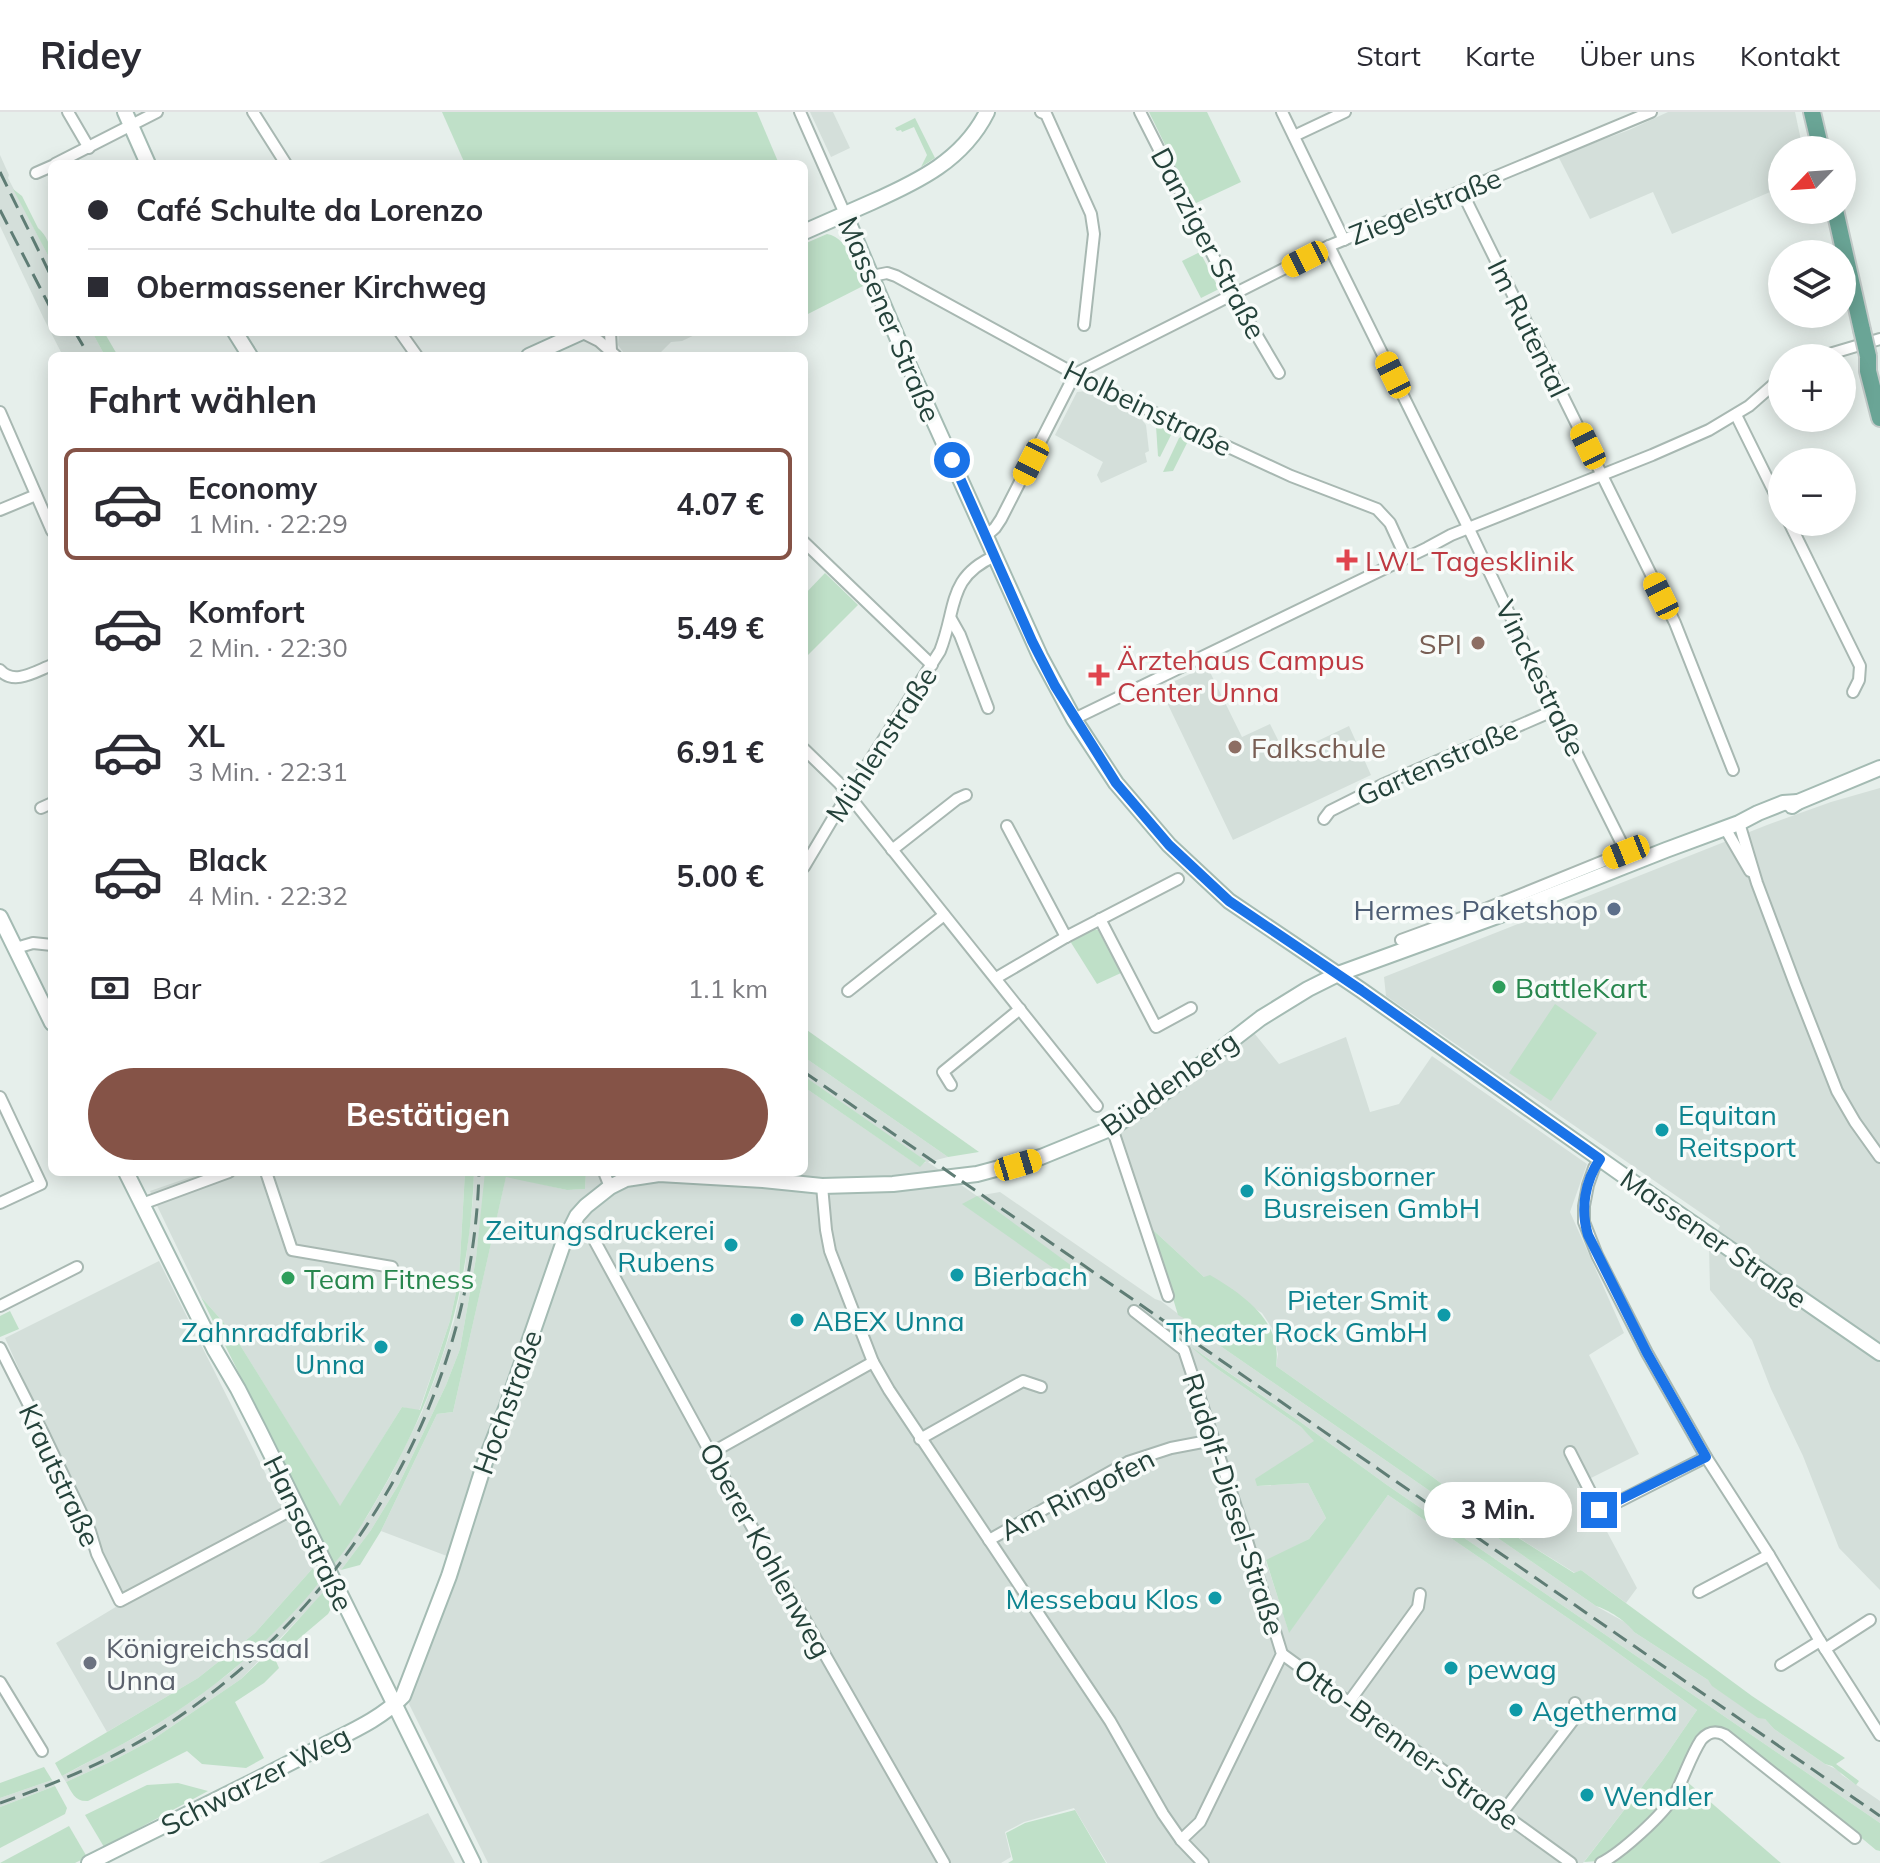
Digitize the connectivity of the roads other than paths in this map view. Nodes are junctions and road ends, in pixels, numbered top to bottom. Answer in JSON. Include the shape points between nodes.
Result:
{"nodes":[{"id":1,"x":68,"y":112,"type":"edge"},
{"id":2,"x":253,"y":112,"type":"edge"},
{"id":3,"x":800,"y":112,"type":"edge"},
{"id":4,"x":987,"y":112,"type":"edge"},
{"id":5,"x":1140,"y":112,"type":"edge"},
{"id":6,"x":1282,"y":112,"type":"edge"},
{"id":7,"x":1345,"y":112,"type":"edge"},
{"id":8,"x":1651,"y":112,"type":"edge"},
{"id":9,"x":1812,"y":112,"type":"edge"},
{"id":10,"x":153,"y":113,"type":"edge"},
{"id":11,"x":1046,"y":113,"type":"edge"},
{"id":12,"x":1624,"y":117,"type":"edge"},
{"id":13,"x":128,"y":119,"type":"edge"},
{"id":14,"x":1294,"y":136,"type":"junction"},
{"id":15,"x":1818,"y":136,"type":"edge"},
{"id":16,"x":89,"y":148,"type":"junction"},
{"id":17,"x":64,"y":160,"type":"edge"},
{"id":18,"x":146,"y":160,"type":"edge"},
{"id":19,"x":283,"y":160,"type":"edge"},
{"id":20,"x":48,"y":168,"type":"edge"},
{"id":21,"x":36,"y":173,"type":"dead end"},
{"id":22,"x":1462,"y":192,"type":"junction"},
{"id":23,"x":845,"y":214,"type":"junction"},
{"id":24,"x":1838,"y":224,"type":"edge"},
{"id":25,"x":808,"y":230,"type":"edge"},
{"id":26,"x":1344,"y":240,"type":"junction"},
{"id":27,"x":1329,"y":246,"type":"junction"},
{"id":28,"x":872,"y":276,"type":"junction"},
{"id":29,"x":1233,"y":295,"type":"junction"},
{"id":30,"x":1084,"y":325,"type":"dead end"},
{"id":31,"x":573,"y":336,"type":"edge"},
{"id":32,"x":590,"y":336,"type":"edge"},
{"id":33,"x":1880,"y":339,"type":"edge"},
{"id":34,"x":1856,"y":346,"type":"edge"},
{"id":35,"x":538,"y":352,"type":"edge"},
{"id":36,"x":611,"y":352,"type":"edge"},
{"id":37,"x":1868,"y":356,"type":"junction"},
{"id":38,"x":1279,"y":373,"type":"dead end"},
{"id":39,"x":1075,"y":374,"type":"junction"},
{"id":40,"x":1880,"y":381,"type":"edge"},
{"id":41,"x":1768,"y":389,"type":"edge"},
{"id":42,"x":0,"y":412,"type":"edge"},
{"id":43,"x":1736,"y":415,"type":"junction"},
{"id":44,"x":1880,"y":418,"type":"edge"},
{"id":45,"x":1602,"y":474,"type":"junction"},
{"id":46,"x":1768,"y":480,"type":"edge"},
{"id":47,"x":36,"y":495,"type":"junction"},
{"id":48,"x":0,"y":510,"type":"edge"},
{"id":49,"x":48,"y":522,"type":"edge"},
{"id":50,"x":1468,"y":527,"type":"junction"},
{"id":51,"x":986,"y":536,"type":"junction"},
{"id":52,"x":1796,"y":536,"type":"edge"},
{"id":53,"x":808,"y":546,"type":"edge"},
{"id":54,"x":995,"y":556,"type":"junction"},
{"id":55,"x":1406,"y":558,"type":"junction"},
{"id":56,"x":951,"y":619,"type":"junction"},
{"id":57,"x":932,"y":665,"type":"junction"},
{"id":58,"x":48,"y":666,"type":"edge"},
{"id":59,"x":0,"y":670,"type":"edge"},
{"id":60,"x":1853,"y":692,"type":"dead end"},
{"id":61,"x":988,"y":708,"type":"dead end"},
{"id":62,"x":1555,"y":710,"type":"junction"},
{"id":63,"x":1074,"y":719,"type":"junction"},
{"id":64,"x":808,"y":753,"type":"edge"},
{"id":65,"x":1880,"y":768,"type":"edge"},
{"id":66,"x":1733,"y":770,"type":"dead end"},
{"id":67,"x":848,"y":794,"type":"junction"},
{"id":68,"x":966,"y":795,"type":"dead end"},
{"id":69,"x":1324,"y":819,"type":"dead end"},
{"id":70,"x":1007,"y":826,"type":"dead end"},
{"id":71,"x":1732,"y":826,"type":"junction"},
{"id":72,"x":892,"y":850,"type":"junction"},
{"id":73,"x":808,"y":860,"type":"edge"},
{"id":74,"x":1178,"y":879,"type":"dead end"},
{"id":75,"x":944,"y":915,"type":"junction"},
{"id":76,"x":0,"y":917,"type":"edge"},
{"id":77,"x":1100,"y":919,"type":"junction"},
{"id":78,"x":1066,"y":937,"type":"junction"},
{"id":79,"x":1401,"y":940,"type":"dead end"},
{"id":80,"x":48,"y":945,"type":"edge"},
{"id":81,"x":16,"y":948,"type":"junction"},
{"id":82,"x":1338,"y":974,"type":"junction"},
{"id":83,"x":996,"y":978,"type":"junction"},
{"id":84,"x":848,"y":991,"type":"dead end"},
{"id":85,"x":1191,"y":1008,"type":"dead end"},
{"id":86,"x":1020,"y":1009,"type":"junction"},
{"id":87,"x":48,"y":1015,"type":"edge"},
{"id":88,"x":951,"y":1085,"type":"dead end"},
{"id":89,"x":0,"y":1097,"type":"edge"},
{"id":90,"x":1097,"y":1106,"type":"dead end"},
{"id":91,"x":1112,"y":1128,"type":"junction"},
{"id":92,"x":1880,"y":1157,"type":"edge"},
{"id":93,"x":1600,"y":1159,"type":"junction"},
{"id":94,"x":128,"y":1176,"type":"edge"},
{"id":95,"x":218,"y":1176,"type":"edge"},
{"id":96,"x":267,"y":1176,"type":"edge"},
{"id":97,"x":606,"y":1176,"type":"edge"},
{"id":98,"x":646,"y":1176,"type":"edge"},
{"id":99,"x":694,"y":1176,"type":"edge"},
{"id":100,"x":822,"y":1186,"type":"junction"},
{"id":101,"x":610,"y":1187,"type":"junction"},
{"id":102,"x":0,"y":1203,"type":"edge"},
{"id":103,"x":142,"y":1204,"type":"junction"},
{"id":104,"x":592,"y":1236,"type":"dead end"},
{"id":105,"x":77,"y":1267,"type":"dead end"},
{"id":106,"x":392,"y":1267,"type":"dead end"},
{"id":107,"x":1168,"y":1296,"type":"dead end"},
{"id":108,"x":0,"y":1306,"type":"edge"},
{"id":109,"x":1134,"y":1311,"type":"dead end"},
{"id":110,"x":0,"y":1348,"type":"edge"},
{"id":111,"x":1880,"y":1353,"type":"edge"},
{"id":112,"x":873,"y":1362,"type":"junction"},
{"id":113,"x":1041,"y":1387,"type":"dead end"},
{"id":114,"x":920,"y":1439,"type":"junction"},
{"id":115,"x":1213,"y":1440,"type":"junction"},
{"id":116,"x":1570,"y":1452,"type":"dead end"},
{"id":117,"x":711,"y":1453,"type":"junction"},
{"id":118,"x":1706,"y":1457,"type":"junction"},
{"id":119,"x":297,"y":1507,"type":"junction"},
{"id":120,"x":989,"y":1540,"type":"junction"},
{"id":121,"x":1769,"y":1555,"type":"junction"},
{"id":122,"x":1699,"y":1592,"type":"dead end"},
{"id":123,"x":1420,"y":1594,"type":"dead end"},
{"id":124,"x":1870,"y":1620,"type":"dead end"},
{"id":125,"x":1822,"y":1645,"type":"junction"},
{"id":126,"x":423,"y":1647,"type":"junction"},
{"id":127,"x":1282,"y":1654,"type":"junction"},
{"id":128,"x":1781,"y":1665,"type":"dead end"},
{"id":129,"x":0,"y":1682,"type":"edge"},
{"id":130,"x":383,"y":1682,"type":"junction"},
{"id":131,"x":1349,"y":1702,"type":"junction"},
{"id":132,"x":1575,"y":1703,"type":"dead end"},
{"id":133,"x":394,"y":1705,"type":"junction"},
{"id":134,"x":1880,"y":1735,"type":"edge"},
{"id":135,"x":42,"y":1751,"type":"dead end"},
{"id":136,"x":1502,"y":1813,"type":"junction"},
{"id":137,"x":1855,"y":1838,"type":"dead end"},
{"id":138,"x":1181,"y":1840,"type":"junction"},
{"id":139,"x":90,"y":1863,"type":"edge"},
{"id":140,"x":473,"y":1863,"type":"edge"},
{"id":141,"x":944,"y":1863,"type":"edge"},
{"id":142,"x":1203,"y":1863,"type":"edge"},
{"id":143,"x":1571,"y":1863,"type":"edge"},
{"id":144,"x":1601,"y":1863,"type":"edge"}],
"edges":[{"from":1,"to":16,"type":"street"},
{"from":2,"to":19,"type":"street"},
{"from":3,"to":23,"type":"street","name":"Massener Straße"},
{"from":4,"to":23,"type":"main road","via":[[970,140],[941,166]]},
{"from":5,"to":29,"type":"street","name":"Danziger Straße"},
{"from":6,"to":14,"type":"street"},
{"from":7,"to":14,"type":"street"},
{"from":8,"to":12,"type":"street","name":"Ziegelstraße"},
{"from":9,"to":15,"type":"main road"},
{"from":10,"to":13,"type":"street"},
{"from":11,"to":30,"type":"street","via":[[1091,214],[1094,234]]},
{"from":12,"to":22,"type":"street","name":"Ziegelstraße"},
{"from":13,"to":16,"type":"street"},
{"from":13,"to":18,"type":"main road"},
{"from":14,"to":26,"type":"street"},
{"from":16,"to":17,"type":"street"},
{"from":20,"to":21,"type":"street"},
{"from":22,"to":26,"type":"street","name":"Ziegelstraße"},
{"from":22,"to":45,"type":"street","name":"Im Rutental"},
{"from":23,"to":25,"type":"main road"},
{"from":23,"to":28,"type":"main road","name":"Massener Straße"},
{"from":24,"to":37,"type":"main road","bridge":true},
{"from":26,"to":27,"type":"street","name":"Ziegelstraße"},
{"from":27,"to":29,"type":"street","name":"Ziegelstraße"},
{"from":27,"to":50,"type":"street","name":"Vinckestraße"},
{"from":28,"to":39,"type":"street","name":"Holbeinstraße","via":[[896,276]]},
{"from":28,"to":51,"type":"main road","name":"Massener Straße"},
{"from":29,"to":38,"type":"street","name":"Danziger Straße"},
{"from":29,"to":39,"type":"street","name":"Ziegelstraße"},
{"from":31,"to":35,"type":"main road"},
{"from":32,"to":36,"type":"street"},
{"from":33,"to":34,"type":"street"},
{"from":37,"to":40,"type":"main road"},
{"from":37,"to":44,"type":"main road"},
{"from":39,"to":51,"type":"street","via":[[1001,519]]},
{"from":39,"to":55,"type":"street","name":"Holbeinstraße","via":[[1291,476],[1377,509],[1390,523]]},
{"from":41,"to":43,"type":"street"},
{"from":42,"to":47,"type":"street"},
{"from":43,"to":45,"type":"street"},
{"from":43,"to":46,"type":"street"},
{"from":45,"to":50,"type":"street"},
{"from":45,"to":66,"type":"street","name":"Im Rutental","via":[[1675,623]]},
{"from":47,"to":48,"type":"street"},
{"from":47,"to":49,"type":"street"},
{"from":50,"to":55,"type":"street"},
{"from":50,"to":62,"type":"street","name":"Vinckestraße"},
{"from":51,"to":54,"type":"main road","name":"Massener Straße"},
{"from":52,"to":60,"type":"street","via":[[1860,666]]},
{"from":53,"to":57,"type":"street"},
{"from":54,"to":56,"type":"street","name":"Mühlenstraße","via":[[960,582]]},
{"from":54,"to":63,"type":"main road","name":"Massener Straße"},
{"from":55,"to":63,"type":"street"},
{"from":56,"to":57,"type":"street","name":"Mühlenstraße"},
{"from":56,"to":61,"type":"street","name":"Mühlenstraße"},
{"from":57,"to":67,"type":"street","name":"Mühlenstraße"},
{"from":58,"to":59,"type":"street","via":[[16,678]]},
{"from":62,"to":69,"type":"street","name":"Gartenstraße","via":[[1382,785]]},
{"from":62,"to":79,"type":"street","name":"Vinckestraße","via":[[1626,852]]},
{"from":63,"to":82,"type":"main road","name":"Massener Straße","via":[[1116,783],[1185,862],[1229,901]]},
{"from":64,"to":67,"type":"street"},
{"from":65,"to":71,"type":"main road","name":"Büddenberg"},
{"from":67,"to":72,"type":"street"},
{"from":67,"to":73,"type":"street","name":"Mühlenstraße"},
{"from":68,"to":72,"type":"street"},
{"from":70,"to":78,"type":"street"},
{"from":71,"to":82,"type":"main road","name":"Büddenberg"},
{"from":71,"to":92,"type":"street","via":[[1837,1091]]},
{"from":72,"to":75,"type":"street"},
{"from":74,"to":77,"type":"street"},
{"from":75,"to":83,"type":"street"},
{"from":75,"to":84,"type":"street"},
{"from":76,"to":81,"type":"main road"},
{"from":77,"to":78,"type":"street"},
{"from":77,"to":85,"type":"street","via":[[1156,1027]]},
{"from":78,"to":83,"type":"street"},
{"from":80,"to":81,"type":"street"},
{"from":81,"to":87,"type":"main road"},
{"from":82,"to":91,"type":"main road","name":"Büddenberg","via":[[1261,1018]]},
{"from":82,"to":93,"type":"main road","name":"Massener Straße"},
{"from":83,"to":86,"type":"street"},
{"from":86,"to":88,"type":"street","via":[[943,1072]]},
{"from":86,"to":90,"type":"street"},
{"from":89,"to":102,"type":"street","via":[[41,1184]]},
{"from":91,"to":100,"type":"main road","name":"Büddenberg","via":[[1041,1157],[977,1174],[902,1184]]},
{"from":91,"to":107,"type":"street"},
{"from":93,"to":111,"type":"main road","name":"Massener Straße"},
{"from":93,"to":118,"type":"street","via":[[1584,1206],[1588,1235]]},
{"from":94,"to":103,"type":"main road","name":"Hansastraße"},
{"from":95,"to":103,"type":"street"},
{"from":96,"to":106,"type":"street","via":[[292,1250]]},
{"from":97,"to":101,"type":"street"},
{"from":98,"to":101,"type":"main road","name":"Büddenberg"},
{"from":99,"to":100,"type":"main road","name":"Büddenberg"},
{"from":100,"to":112,"type":"street","via":[[830,1251]]},
{"from":101,"to":126,"type":"main road","name":"Hochstraße","via":[[577,1216],[563,1244]]},
{"from":103,"to":119,"type":"main road","name":"Hansastraße"},
{"from":104,"to":117,"type":"street","name":"Oberer Kohlenweg"},
{"from":105,"to":108,"type":"street"},
{"from":109,"to":115,"type":"street","name":"Rudolf-Diesel-Straße","via":[[1184,1350]]},
{"from":110,"to":119,"type":"street","name":"Krautstraße","via":[[120,1601]]},
{"from":112,"to":114,"type":"street"},
{"from":112,"to":117,"type":"street"},
{"from":113,"to":114,"type":"street","via":[[1023,1381]]},
{"from":114,"to":120,"type":"street"},
{"from":115,"to":120,"type":"street","name":"Am Ringofen","via":[[1128,1462]]},
{"from":115,"to":127,"type":"street","name":"Rudolf-Diesel-Straße"},
{"from":116,"to":118,"type":"street","via":[[1600,1511]]},
{"from":117,"to":141,"type":"street","name":"Oberer Kohlenweg"},
{"from":118,"to":121,"type":"street"},
{"from":119,"to":130,"type":"main road","name":"Hansastraße"},
{"from":120,"to":138,"type":"street","via":[[1110,1721]]},
{"from":121,"to":122,"type":"street"},
{"from":121,"to":125,"type":"street"},
{"from":123,"to":131,"type":"street","via":[[1418,1607]]},
{"from":124,"to":125,"type":"street"},
{"from":125,"to":128,"type":"street"},
{"from":125,"to":134,"type":"street"},
{"from":126,"to":130,"type":"main road","name":"Hochstraße","via":[[400,1680]]},
{"from":126,"to":133,"type":"main road","name":"Hochstraße","via":[[407,1689]]},
{"from":127,"to":131,"type":"street","name":"Otto-Brenner-Straße"},
{"from":127,"to":138,"type":"street","name":"Rudolf-Diesel-Straße","via":[[1200,1822]]},
{"from":129,"to":135,"type":"street"},
{"from":130,"to":133,"type":"main road","name":"Hansastraße"},
{"from":131,"to":136,"type":"street","name":"Otto-Brenner-Straße"},
{"from":132,"to":136,"type":"street","via":[[1574,1719]]},
{"from":133,"to":139,"type":"main road","name":"Schwarzer Weg"},
{"from":133,"to":140,"type":"main road","name":"Hansastraße"},
{"from":136,"to":143,"type":"street","name":"Otto-Brenner-Straße"},
{"from":137,"to":144,"type":"street","via":[[1725,1735],[1714,1732],[1696,1748],[1663,1810]]},
{"from":138,"to":142,"type":"street"}]}
